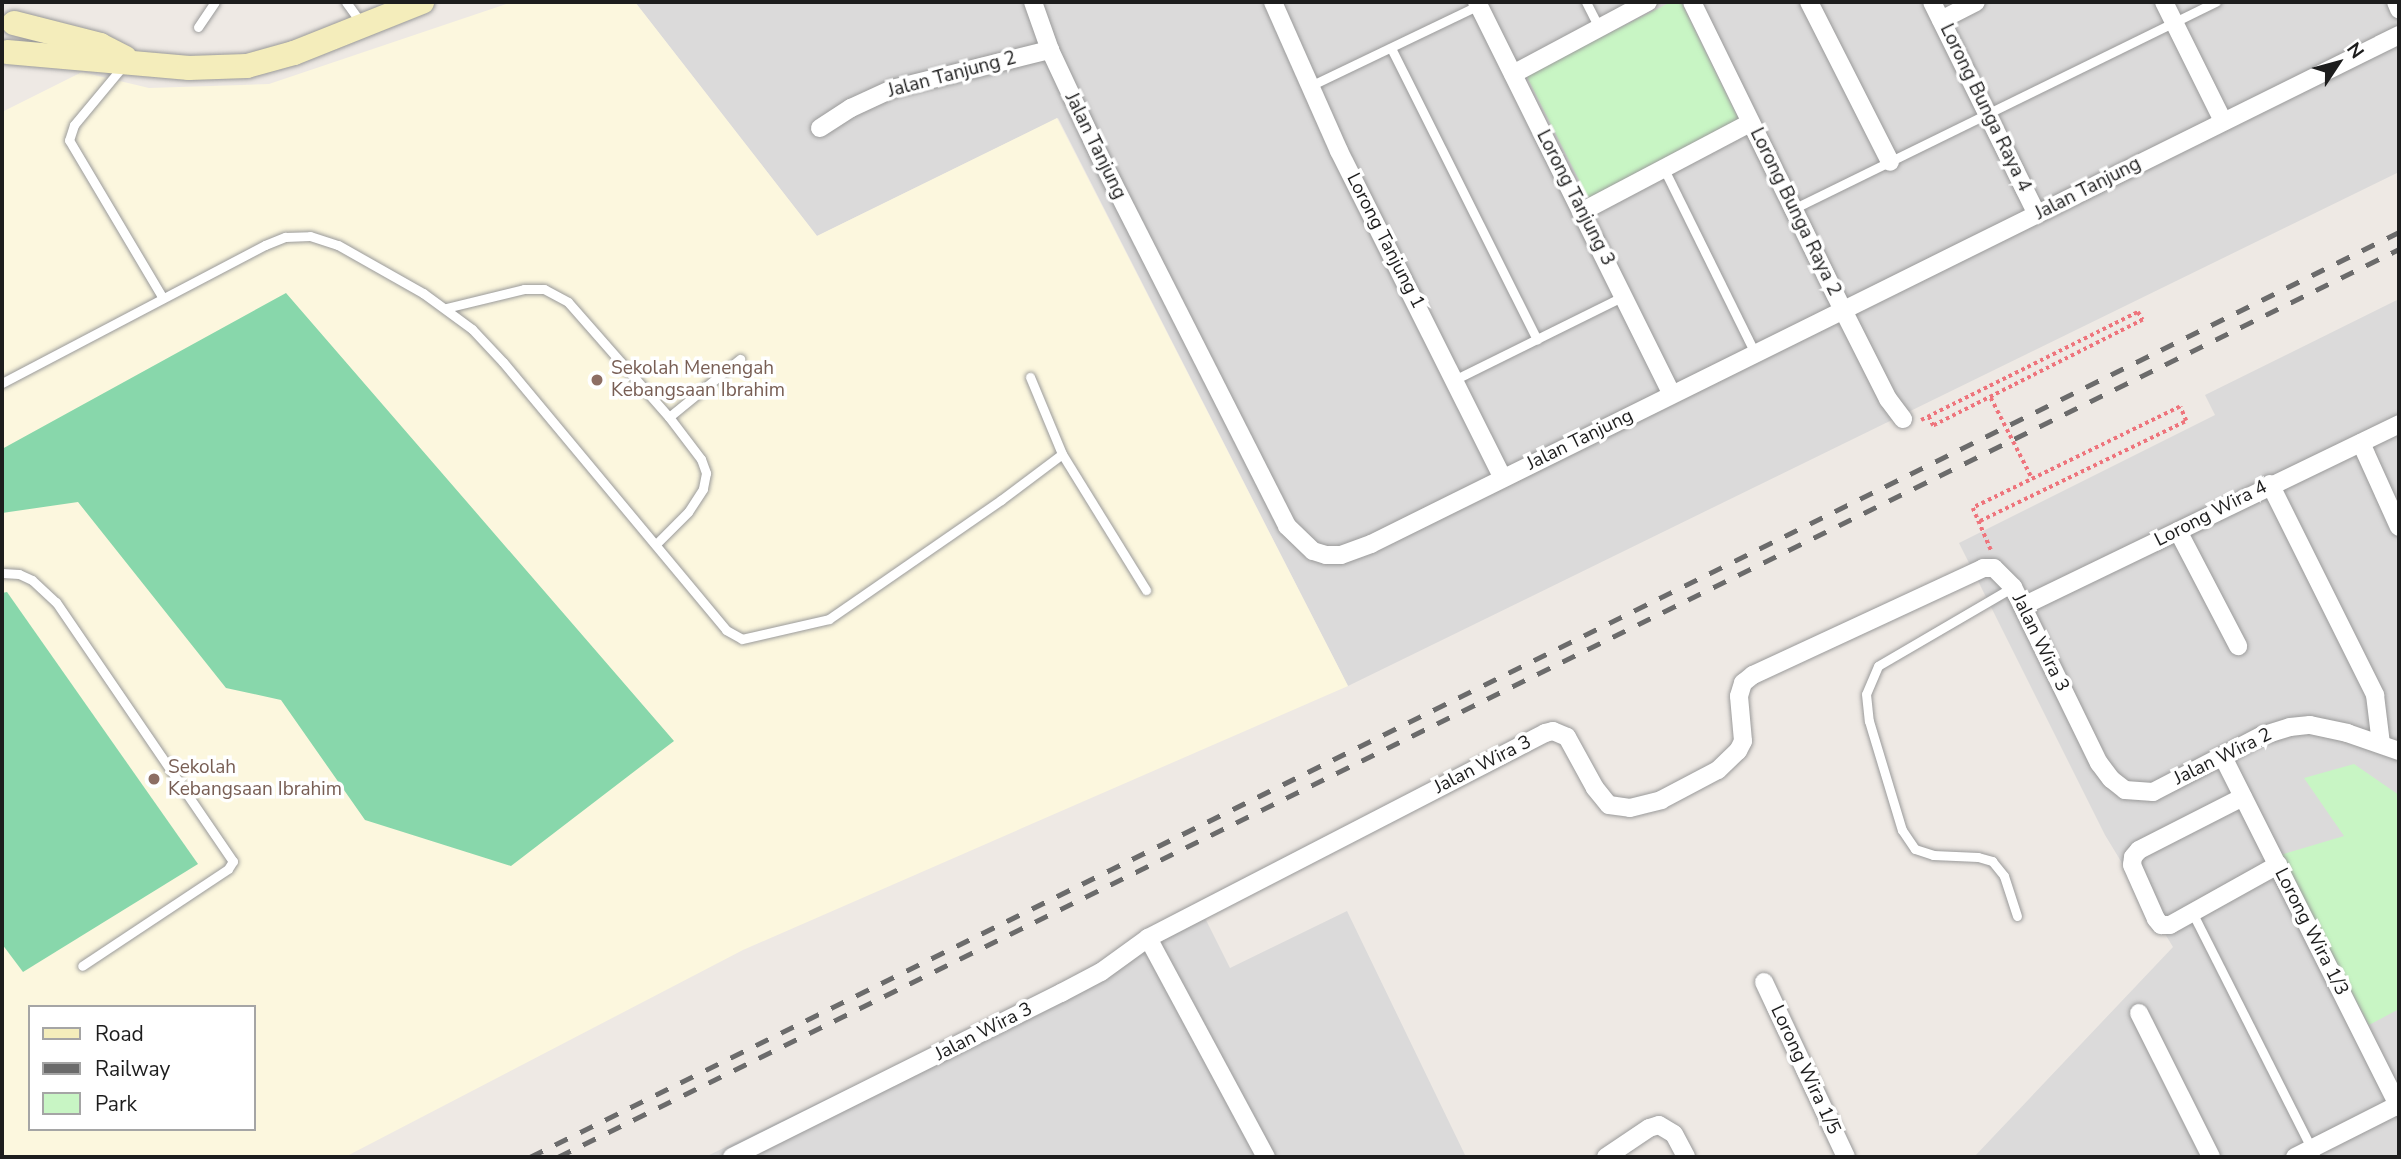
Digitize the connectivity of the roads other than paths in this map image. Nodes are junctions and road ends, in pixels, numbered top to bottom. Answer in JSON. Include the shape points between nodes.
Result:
{"nodes":[{"id":1,"x":215,"y":2,"type":"edge"},
{"id":2,"x":346,"y":2,"type":"edge"},
{"id":3,"x":422,"y":2,"type":"edge"},
{"id":4,"x":1033,"y":2,"type":"edge"},
{"id":5,"x":1273,"y":2,"type":"edge"},
{"id":6,"x":1586,"y":2,"type":"edge"},
{"id":7,"x":1648,"y":2,"type":"edge"},
{"id":8,"x":1692,"y":2,"type":"edge"},
{"id":9,"x":1810,"y":2,"type":"edge"},
{"id":10,"x":1932,"y":2,"type":"edge"},
{"id":11,"x":1976,"y":2,"type":"edge"},
{"id":12,"x":2164,"y":2,"type":"edge"},
{"id":13,"x":2216,"y":2,"type":"edge"},
{"id":14,"x":2396,"y":2,"type":"edge"},
{"id":15,"x":1478,"y":4,"type":"edge"},
{"id":16,"x":2399,"y":9,"type":"edge"},
{"id":17,"x":13,"y":13,"type":"edge"},
{"id":18,"x":1941,"y":20,"type":"junction"},
{"id":19,"x":2174,"y":23,"type":"junction"},
{"id":20,"x":362,"y":25,"type":"junction"},
{"id":21,"x":198,"y":27,"type":"dead end"},
{"id":22,"x":1599,"y":28,"type":"junction"},
{"id":23,"x":2399,"y":35,"type":"edge"},
{"id":24,"x":1391,"y":48,"type":"junction"},
{"id":25,"x":1049,"y":50,"type":"junction"},
{"id":26,"x":4,"y":54,"type":"edge"},
{"id":27,"x":129,"y":60,"type":"junction"},
{"id":28,"x":1513,"y":74,"type":"junction"},
{"id":29,"x":1310,"y":86,"type":"junction"},
{"id":30,"x":1986,"y":115,"type":"junction"},
{"id":31,"x":2223,"y":121,"type":"junction"},
{"id":32,"x":1750,"y":123,"type":"junction"},
{"id":33,"x":820,"y":128,"type":"dead end"},
{"id":34,"x":1890,"y":162,"type":"junction"},
{"id":35,"x":1663,"y":167,"type":"junction"},
{"id":36,"x":1793,"y":209,"type":"junction"},
{"id":37,"x":1581,"y":212,"type":"junction"},
{"id":38,"x":2038,"y":214,"type":"junction"},
{"id":39,"x":1624,"y":296,"type":"junction"},
{"id":40,"x":163,"y":298,"type":"junction"},
{"id":41,"x":446,"y":308,"type":"junction"},
{"id":42,"x":1843,"y":310,"type":"junction"},
{"id":43,"x":1537,"y":339,"type":"junction"},
{"id":44,"x":1755,"y":353,"type":"junction"},
{"id":45,"x":740,"y":359,"type":"dead end"},
{"id":46,"x":1030,"y":377,"type":"dead end"},
{"id":47,"x":1454,"y":380,"type":"junction"},
{"id":48,"x":2,"y":383,"type":"edge"},
{"id":49,"x":1672,"y":394,"type":"junction"},
{"id":50,"x":669,"y":417,"type":"junction"},
{"id":51,"x":1903,"y":419,"type":"dead end"},
{"id":52,"x":2399,"y":424,"type":"edge"},
{"id":53,"x":2361,"y":443,"type":"junction"},
{"id":54,"x":1062,"y":454,"type":"junction"},
{"id":55,"x":1503,"y":478,"type":"junction"},
{"id":56,"x":2270,"y":484,"type":"junction"},
{"id":57,"x":2399,"y":527,"type":"edge"},
{"id":58,"x":2178,"y":531,"type":"junction"},
{"id":59,"x":656,"y":544,"type":"junction"},
{"id":60,"x":2,"y":573,"type":"edge"},
{"id":61,"x":2013,"y":587,"type":"junction"},
{"id":62,"x":1146,"y":590,"type":"dead end"},
{"id":63,"x":2023,"y":606,"type":"junction"},
{"id":64,"x":2238,"y":646,"type":"dead end"},
{"id":65,"x":2381,"y":744,"type":"junction"},
{"id":66,"x":2399,"y":751,"type":"edge"},
{"id":67,"x":2222,"y":757,"type":"junction"},
{"id":68,"x":2099,"y":763,"type":"joint"},
{"id":69,"x":2243,"y":797,"type":"junction"},
{"id":70,"x":2278,"y":865,"type":"junction"},
{"id":71,"x":2193,"y":914,"type":"junction"},
{"id":72,"x":2017,"y":916,"type":"dead end"},
{"id":73,"x":1148,"y":938,"type":"junction"},
{"id":74,"x":82,"y":966,"type":"dead end"},
{"id":75,"x":1764,"y":982,"type":"dead end"},
{"id":76,"x":2139,"y":1013,"type":"dead end"},
{"id":77,"x":2399,"y":1106,"type":"edge"},
{"id":78,"x":2314,"y":1153,"type":"edge"},
{"id":79,"x":732,"y":1157,"type":"edge"},
{"id":80,"x":1266,"y":1157,"type":"edge"},
{"id":81,"x":1606,"y":1157,"type":"edge"},
{"id":82,"x":1686,"y":1157,"type":"edge"},
{"id":83,"x":1846,"y":1157,"type":"edge"},
{"id":84,"x":2211,"y":1157,"type":"edge"},
{"id":85,"x":2295,"y":1157,"type":"edge"}],
"edges":[{"from":1,"to":21,"type":"lane"},
{"from":2,"to":20,"type":"lane"},
{"from":3,"to":20,"type":"street"},
{"from":4,"to":25,"type":"street","name":"Jalan Tanjung"},
{"from":5,"to":29,"type":"street","name":"Lorong Tanjung 1"},
{"from":6,"to":22,"type":"lane"},
{"from":7,"to":22,"type":"street"},
{"from":8,"to":32,"type":"street","name":"Lorong Bunga Raya 2"},
{"from":9,"to":34,"type":"street"},
{"from":10,"to":18,"type":"street","name":"Lorong Bunga Raya 4"},
{"from":11,"to":18,"type":"street"},
{"from":12,"to":19,"type":"street"},
{"from":13,"to":19,"type":"lane"},
{"from":14,"to":16,"type":"street"},
{"from":15,"to":24,"type":"lane"},
{"from":15,"to":28,"type":"street","name":"Lorong Tanjung 3"},
{"from":17,"to":26,"type":"street","via":[[15,37]]},
{"from":17,"to":27,"type":"street"},
{"from":18,"to":30,"type":"street","name":"Lorong Bunga Raya 4"},
{"from":19,"to":30,"type":"lane"},
{"from":19,"to":31,"type":"street"},
{"from":20,"to":27,"type":"street","via":[[294,53],[247,66],[189,68]]},
{"from":22,"to":28,"type":"street"},
{"from":23,"to":31,"type":"street","name":"Jalan Tanjung"},
{"from":24,"to":29,"type":"lane"},
{"from":24,"to":43,"type":"lane"},
{"from":25,"to":33,"type":"street","name":"Jalan Tanjung 2","via":[[892,89]]},
{"from":25,"to":55,"type":"street","name":"Jalan Tanjung","via":[[1224,403],[1287,526],[1298,538],[1312,551],[1341,555]]},
{"from":26,"to":27,"type":"street"},
{"from":27,"to":40,"type":"lane","via":[[74,125],[69,140]]},
{"from":28,"to":37,"type":"street","name":"Lorong Tanjung 3"},
{"from":29,"to":47,"type":"street","name":"Lorong Tanjung 1"},
{"from":30,"to":34,"type":"lane"},
{"from":30,"to":38,"type":"street","name":"Lorong Bunga Raya 4"},
{"from":31,"to":38,"type":"street","name":"Jalan Tanjung"},
{"from":32,"to":35,"type":"street"},
{"from":32,"to":36,"type":"street","name":"Lorong Bunga Raya 2"},
{"from":34,"to":36,"type":"lane"},
{"from":35,"to":37,"type":"street"},
{"from":35,"to":44,"type":"lane"},
{"from":36,"to":42,"type":"street","name":"Lorong Bunga Raya 2"},
{"from":37,"to":39,"type":"street","name":"Lorong Tanjung 3"},
{"from":38,"to":42,"type":"street","name":"Jalan Tanjung"},
{"from":39,"to":43,"type":"lane"},
{"from":39,"to":49,"type":"street","name":"Lorong Tanjung 3"},
{"from":40,"to":41,"type":"lane","via":[[265,245],[285,237],[310,236],[338,245]]},
{"from":40,"to":48,"type":"lane"},
{"from":41,"to":50,"type":"lane","via":[[524,289],[544,289],[568,302]]},
{"from":41,"to":59,"type":"lane","via":[[503,362]]},
{"from":42,"to":44,"type":"street","name":"Jalan Tanjung"},
{"from":42,"to":51,"type":"street","name":"Lorong Bunga Raya 2"},
{"from":43,"to":47,"type":"lane"},
{"from":44,"to":49,"type":"street","name":"Jalan Tanjung"},
{"from":45,"to":50,"type":"lane"},
{"from":46,"to":54,"type":"lane"},
{"from":47,"to":55,"type":"street","name":"Lorong Tanjung 1"},
{"from":49,"to":55,"type":"street","name":"Jalan Tanjung"},
{"from":50,"to":59,"type":"lane","via":[[701,459],[706,473],[703,489],[688,512]]},
{"from":52,"to":53,"type":"street","name":"Lorong Wira 4"},
{"from":53,"to":56,"type":"street","name":"Lorong Wira 4"},
{"from":53,"to":57,"type":"street"},
{"from":54,"to":59,"type":"lane","via":[[829,619],[790,630],[750,638],[730,635]]},
{"from":54,"to":62,"type":"lane"},
{"from":56,"to":58,"type":"street","name":"Lorong Wira 4"},
{"from":56,"to":65,"type":"street","via":[[2375,695]]},
{"from":58,"to":63,"type":"street","name":"Lorong Wira 4"},
{"from":58,"to":64,"type":"street"},
{"from":60,"to":74,"type":"lane","via":[[32,580],[56,602],[233,861],[228,869]]},
{"from":61,"to":63,"type":"street","name":"Jalan Wira 3"},
{"from":61,"to":72,"type":"lane","via":[[1878,666],[1866,694],[1869,721],[1902,830],[1915,849],[1992,861],[2004,876]]},
{"from":61,"to":73,"type":"street","name":"Jalan Wira 3","via":[[1994,568],[1969,572],[1753,675],[1743,683],[1739,696],[1743,741],[1738,751],[1718,771],[1661,800],[1630,807],[1609,805],[1566,737],[1553,731]]},
{"from":63,"to":68,"type":"street","name":"Jalan Wira 3"},
{"from":65,"to":66,"type":"street","name":"Jalan Wira 2"},
{"from":65,"to":67,"type":"street","name":"Jalan Wira 2","via":[[2309,725],[2274,730]]},
{"from":67,"to":68,"type":"street","name":"Jalan Wira 2","via":[[2153,792],[2139,793],[2110,779]]},
{"from":67,"to":69,"type":"street","name":"Lorong Wira 1/3"},
{"from":69,"to":70,"type":"street","name":"Lorong Wira 1/3"},
{"from":69,"to":71,"type":"street","via":[[2139,850],[2133,858],[2132,865],[2161,925],[2170,926]]},
{"from":70,"to":71,"type":"street"},
{"from":70,"to":77,"type":"street","name":"Lorong Wira 1/3"},
{"from":71,"to":78,"type":"lane"},
{"from":73,"to":79,"type":"street","name":"Jalan Wira 3","via":[[1081,983]]},
{"from":73,"to":80,"type":"street"},
{"from":75,"to":83,"type":"street","name":"Lorong Wira 1/5"},
{"from":76,"to":84,"type":"street"},
{"from":77,"to":78,"type":"street"},
{"from":78,"to":85,"type":"street"},
{"from":81,"to":82,"type":"street","via":[[1659,1125],[1674,1135]]}]}
